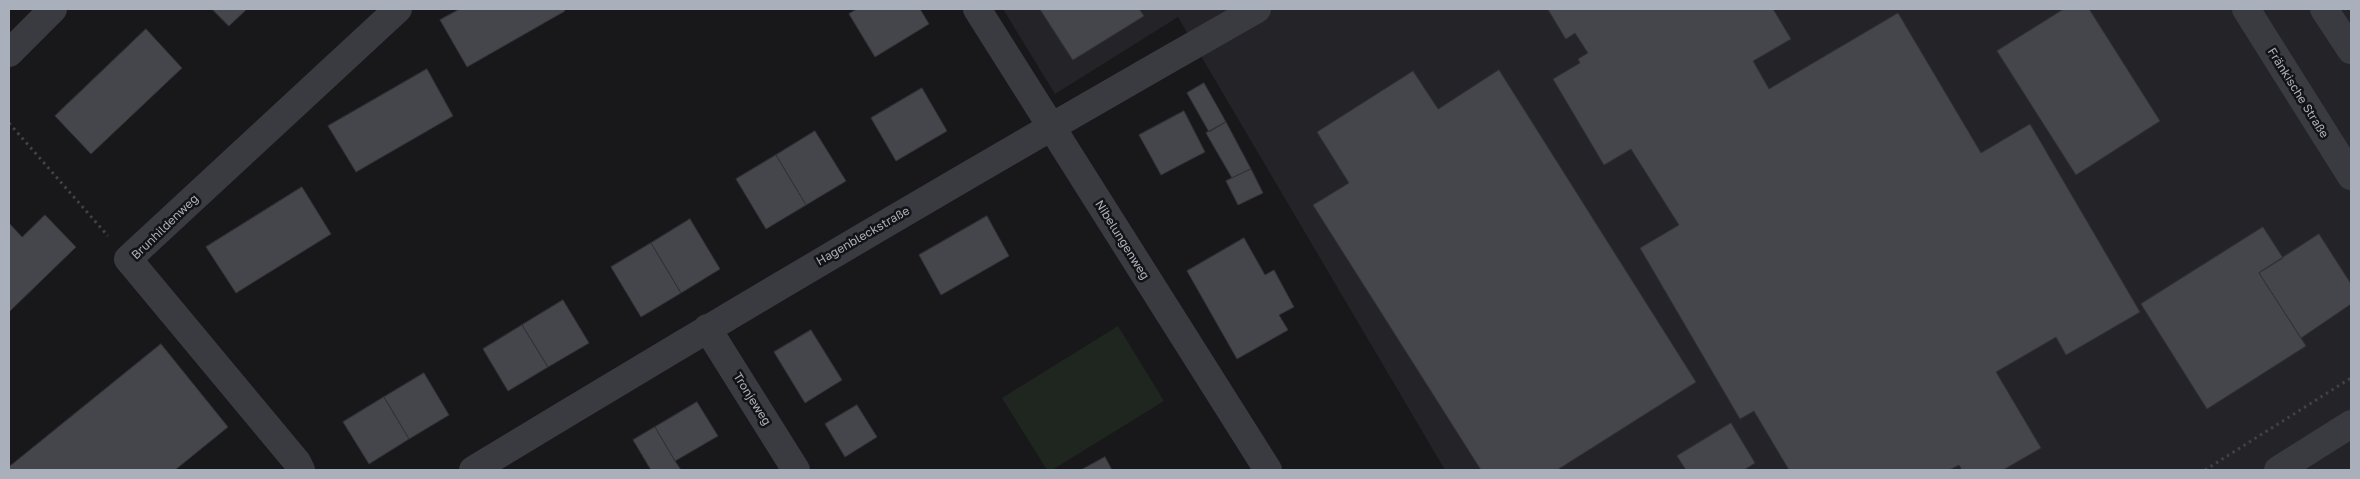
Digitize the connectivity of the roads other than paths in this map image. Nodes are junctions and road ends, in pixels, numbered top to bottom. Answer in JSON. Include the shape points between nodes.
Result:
{"nodes":[{"id":1,"x":53,"y":9,"type":"edge"},
{"id":2,"x":398,"y":9,"type":"edge"},
{"id":3,"x":977,"y":9,"type":"edge"},
{"id":4,"x":1257,"y":9,"type":"edge"},
{"id":5,"x":2246,"y":9,"type":"edge"},
{"id":6,"x":2324,"y":9,"type":"edge"},
{"id":7,"x":2351,"y":50,"type":"edge"},
{"id":8,"x":9,"y":53,"type":"edge"},
{"id":9,"x":1051,"y":126,"type":"junction"},
{"id":10,"x":2351,"y":176,"type":"edge"},
{"id":11,"x":707,"y":328,"type":"junction"},
{"id":12,"x":2351,"y":424,"type":"edge"},
{"id":13,"x":301,"y":470,"type":"edge"},
{"id":14,"x":473,"y":470,"type":"edge"},
{"id":15,"x":796,"y":470,"type":"edge"},
{"id":16,"x":1268,"y":470,"type":"edge"},
{"id":17,"x":2278,"y":470,"type":"edge"}],
"edges":[{"from":1,"to":8,"type":"street"},
{"from":2,"to":13,"type":"street","name":"Brunhildenweg","via":[[128,259]]},
{"from":3,"to":9,"type":"street","name":"Nibelungenweg"},
{"from":4,"to":9,"type":"street","name":"Hagenbleckstraße"},
{"from":5,"to":10,"type":"street","name":"Fränkische Straße"},
{"from":6,"to":7,"type":"street"},
{"from":9,"to":11,"type":"street","name":"Hagenbleckstraße"},
{"from":9,"to":16,"type":"street","name":"Nibelungenweg"},
{"from":11,"to":14,"type":"street","name":"Hagenbleckstraße"},
{"from":11,"to":15,"type":"street","name":"Tronjeweg"},
{"from":12,"to":17,"type":"street"}]}
